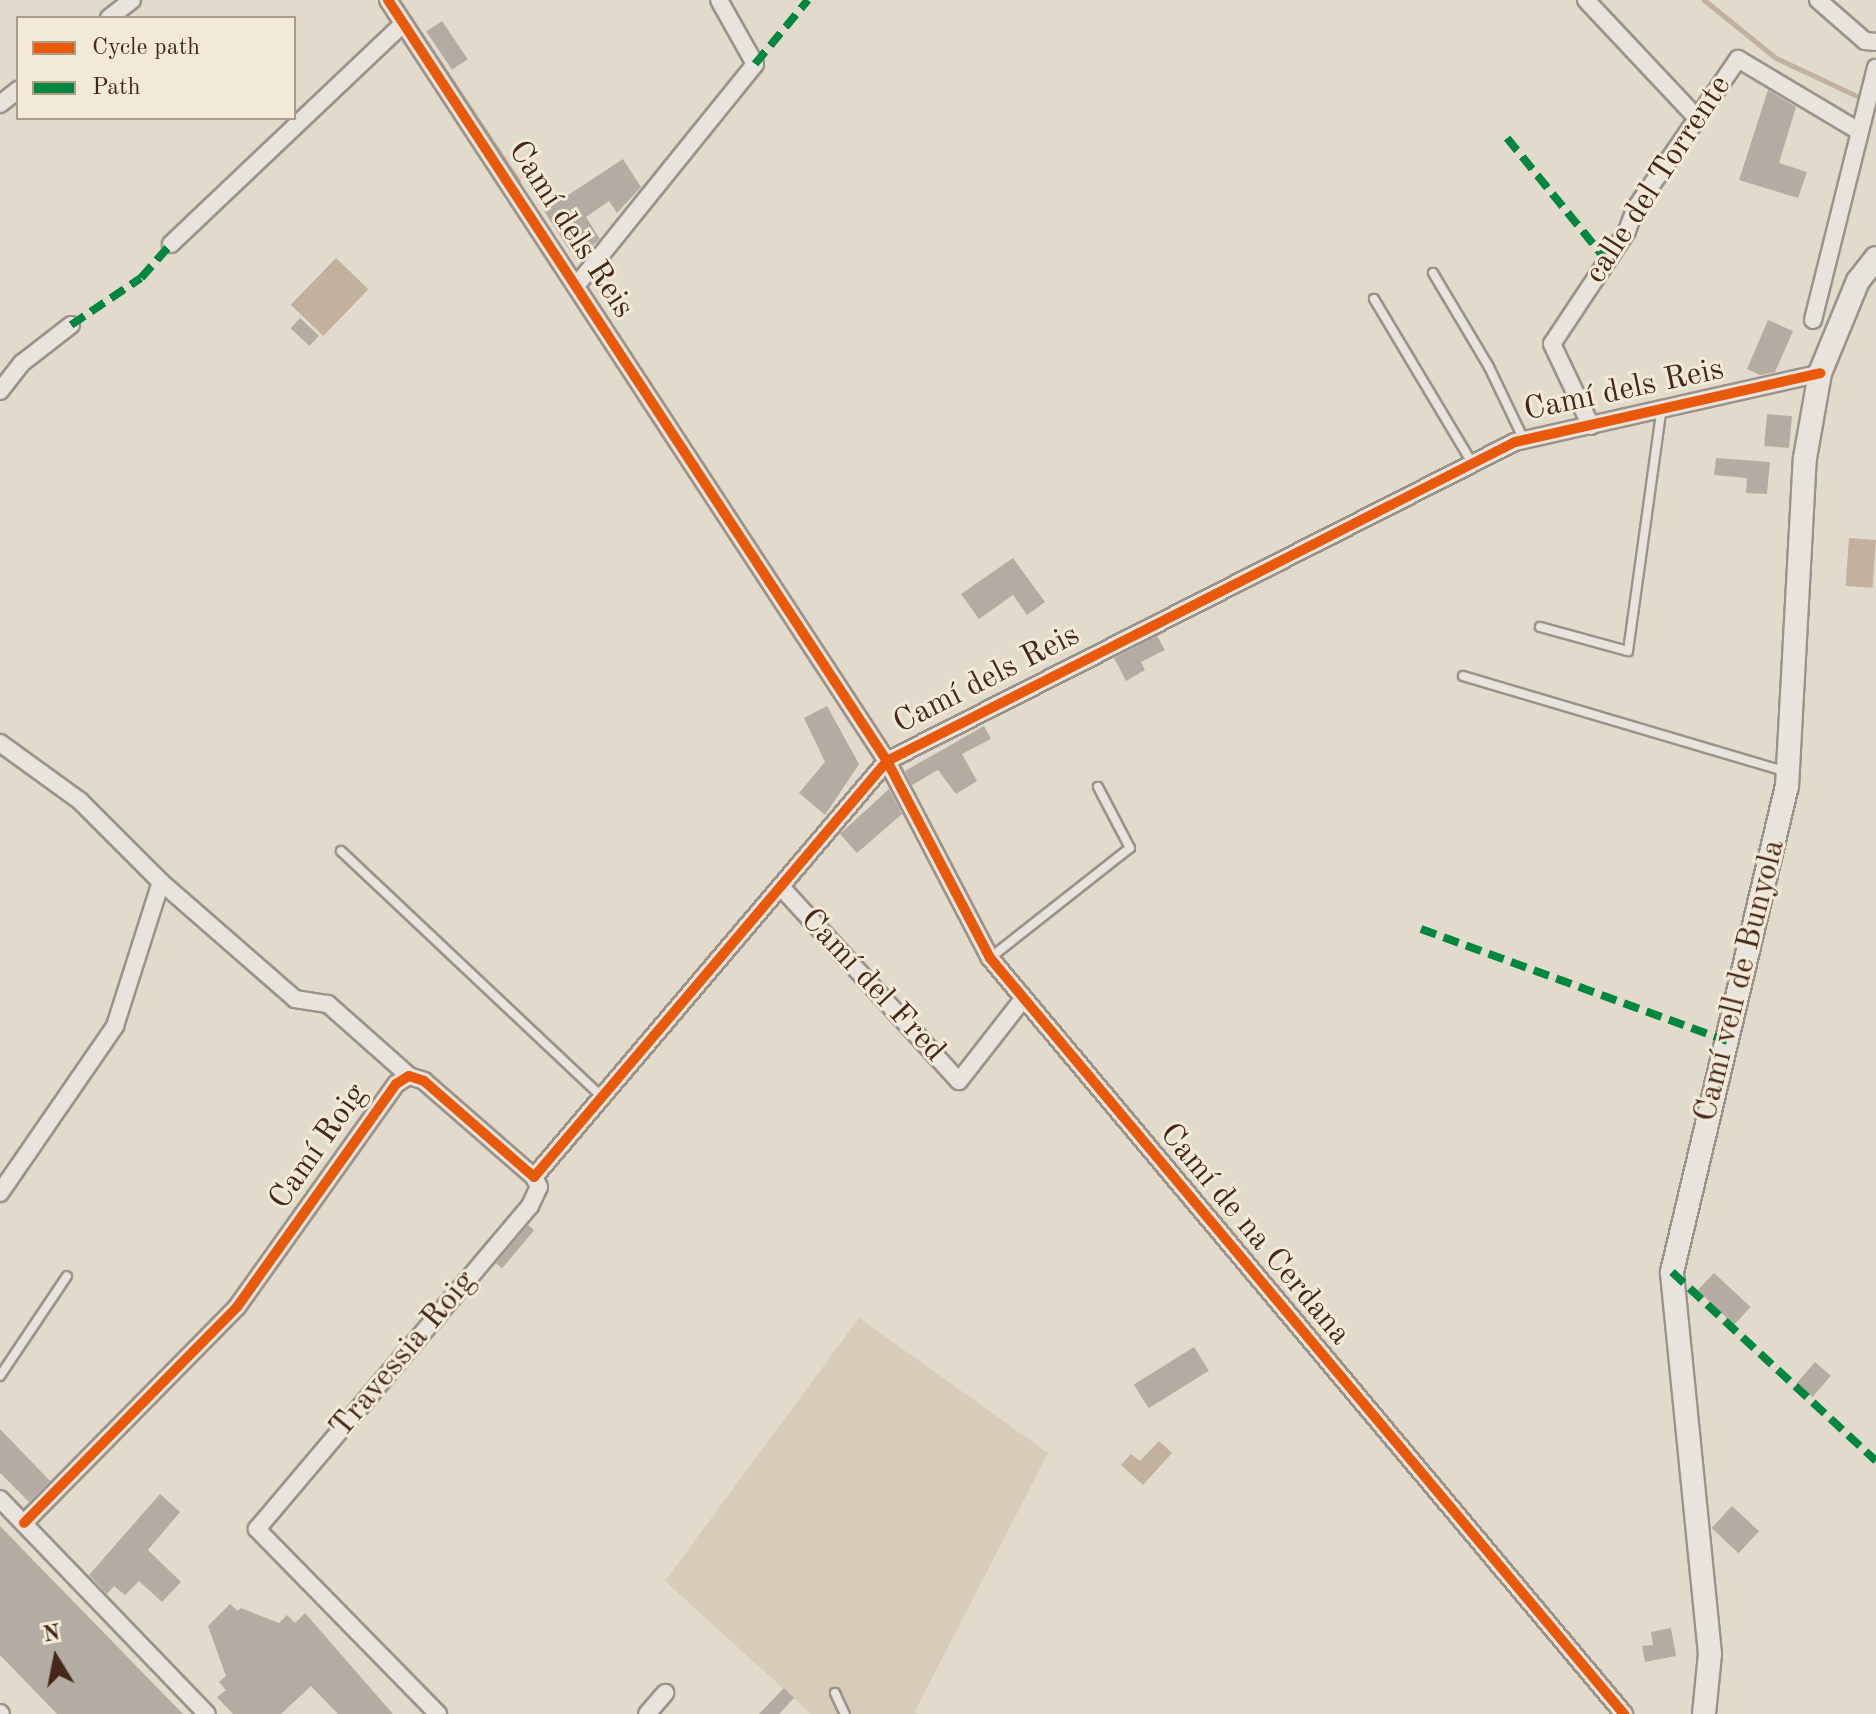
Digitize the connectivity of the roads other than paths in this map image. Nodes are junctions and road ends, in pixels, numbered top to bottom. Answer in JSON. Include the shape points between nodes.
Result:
{"nodes":[{"id":1,"x":132,"y":0,"type":"edge"},
{"id":2,"x":388,"y":0,"type":"edge"},
{"id":3,"x":719,"y":0,"type":"edge"},
{"id":4,"x":1586,"y":0,"type":"edge"},
{"id":5,"x":1818,"y":0,"type":"edge"},
{"id":6,"x":112,"y":16,"type":"edge"},
{"id":7,"x":403,"y":24,"type":"junction"},
{"id":8,"x":1876,"y":42,"type":"edge"},
{"id":9,"x":1874,"y":73,"type":"edge"},
{"id":10,"x":16,"y":92,"type":"edge"},
{"id":11,"x":0,"y":104,"type":"edge"},
{"id":12,"x":1697,"y":118,"type":"junction"},
{"id":13,"x":1859,"y":131,"type":"junction"},
{"id":14,"x":171,"y":244,"type":"dead end"},
{"id":15,"x":1876,"y":258,"type":"edge"},
{"id":16,"x":1433,"y":273,"type":"dead end"},
{"id":17,"x":576,"y":286,"type":"junction"},
{"id":18,"x":1374,"y":299,"type":"dead end"},
{"id":19,"x":1813,"y":320,"type":"dead end"},
{"id":20,"x":71,"y":325,"type":"dead end"},
{"id":21,"x":1820,"y":373,"type":"junction"},
{"id":22,"x":0,"y":391,"type":"edge"},
{"id":23,"x":1661,"y":412,"type":"junction"},
{"id":24,"x":1591,"y":426,"type":"junction"},
{"id":25,"x":1524,"y":440,"type":"junction"},
{"id":26,"x":1472,"y":463,"type":"junction"},
{"id":27,"x":1540,"y":627,"type":"dead end"},
{"id":28,"x":1463,"y":676,"type":"dead end"},
{"id":29,"x":0,"y":743,"type":"edge"},
{"id":30,"x":887,"y":761,"type":"junction"},
{"id":31,"x":1788,"y":772,"type":"junction"},
{"id":32,"x":1098,"y":787,"type":"dead end"},
{"id":33,"x":341,"y":851,"type":"dead end"},
{"id":34,"x":161,"y":882,"type":"junction"},
{"id":35,"x":781,"y":887,"type":"junction"},
{"id":36,"x":990,"y":958,"type":"junction"},
{"id":37,"x":1023,"y":999,"type":"junction"},
{"id":38,"x":409,"y":1076,"type":"junction"},
{"id":39,"x":602,"y":1097,"type":"junction"},
{"id":40,"x":534,"y":1177,"type":"junction"},
{"id":41,"x":3,"y":1182,"type":"edge"},
{"id":42,"x":67,"y":1276,"type":"dead end"},
{"id":43,"x":0,"y":1376,"type":"edge"},
{"id":44,"x":0,"y":1499,"type":"edge"},
{"id":45,"x":24,"y":1523,"type":"junction"},
{"id":46,"x":665,"y":1693,"type":"dead end"},
{"id":47,"x":835,"y":1693,"type":"dead end"},
{"id":48,"x":207,"y":1714,"type":"edge"},
{"id":49,"x":438,"y":1714,"type":"edge"},
{"id":50,"x":647,"y":1714,"type":"edge"},
{"id":51,"x":845,"y":1714,"type":"edge"},
{"id":52,"x":1624,"y":1714,"type":"edge"},
{"id":53,"x":1704,"y":1714,"type":"edge"}],
"edges":[{"from":1,"to":6,"type":"street"},
{"from":2,"to":7,"type":"street","name":"Camí dels Reis"},
{"from":3,"to":17,"type":"street","via":[[755,64]]},
{"from":4,"to":12,"type":"street"},
{"from":5,"to":8,"type":"street","via":[[1865,41]]},
{"from":7,"to":14,"type":"street"},
{"from":7,"to":17,"type":"street","name":"Camí dels Reis"},
{"from":9,"to":13,"type":"street"},
{"from":10,"to":11,"type":"street"},
{"from":12,"to":13,"type":"street","name":"calle del Torrente","via":[[1738,59]]},
{"from":12,"to":24,"type":"street","name":"calle del Torrente","via":[[1552,344]]},
{"from":13,"to":19,"type":"street"},
{"from":15,"to":21,"type":"street","name":"Camí vell de Bunyola","via":[[1858,281]]},
{"from":16,"to":25,"type":"lane","via":[[1489,367]]},
{"from":17,"to":30,"type":"street","name":"Camí dels Reis"},
{"from":18,"to":26,"type":"lane"},
{"from":20,"to":22,"type":"street","via":[[22,363]]},
{"from":21,"to":23,"type":"street","name":"Camí dels Reis"},
{"from":21,"to":31,"type":"street","name":"Camí vell de Bunyola","via":[[1805,458]]},
{"from":23,"to":24,"type":"street","name":"Camí dels Reis"},
{"from":23,"to":27,"type":"lane","via":[[1628,651]]},
{"from":24,"to":25,"type":"street","name":"Camí dels Reis"},
{"from":25,"to":26,"type":"street","name":"Camí dels Reis"},
{"from":26,"to":30,"type":"street","name":"Camí dels Reis"},
{"from":28,"to":31,"type":"lane"},
{"from":29,"to":34,"type":"street","via":[[80,801]]},
{"from":30,"to":35,"type":"street"},
{"from":30,"to":36,"type":"street","name":"Camí de na Cerdana"},
{"from":31,"to":53,"type":"street","name":"Camí vell de Bunyola","via":[[1672,1272],[1710,1654]]},
{"from":32,"to":36,"type":"lane","via":[[1130,848]]},
{"from":33,"to":39,"type":"lane"},
{"from":34,"to":38,"type":"street","via":[[295,999],[328,1004]]},
{"from":34,"to":41,"type":"street","via":[[115,1026]]},
{"from":35,"to":37,"type":"street","name":"Camí del Fred","via":[[959,1081]]},
{"from":35,"to":39,"type":"street"},
{"from":36,"to":37,"type":"street","name":"Camí de na Cerdana"},
{"from":37,"to":52,"type":"street","name":"Camí de na Cerdana"},
{"from":38,"to":40,"type":"street","name":"Camí Roig","via":[[424,1081]]},
{"from":38,"to":45,"type":"street","name":"Camí Roig","via":[[396,1084],[237,1307]]},
{"from":39,"to":40,"type":"street"},
{"from":40,"to":49,"type":"street","name":"Travessia Roig","via":[[539,1187],[530,1206],[257,1529]]},
{"from":42,"to":43,"type":"lane"},
{"from":44,"to":45,"type":"street"},
{"from":45,"to":48,"type":"street"},
{"from":46,"to":50,"type":"street"},
{"from":47,"to":51,"type":"lane"}]}
